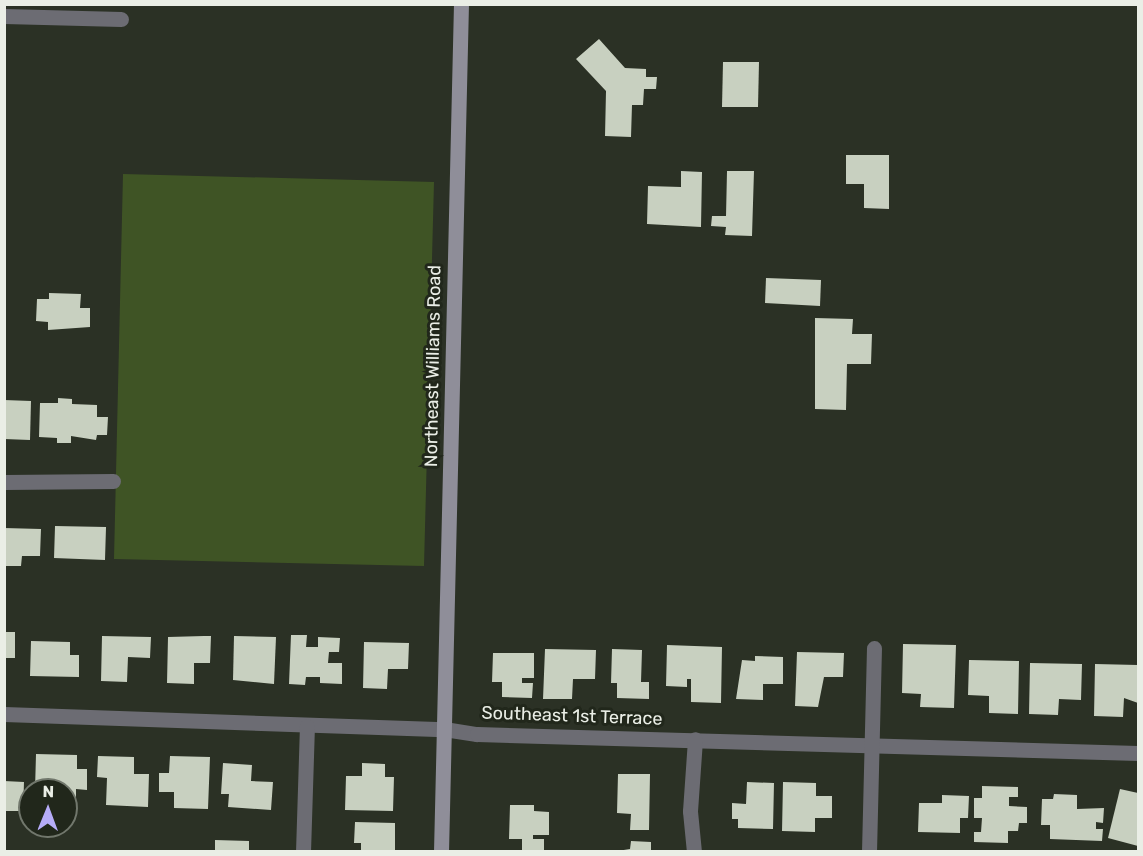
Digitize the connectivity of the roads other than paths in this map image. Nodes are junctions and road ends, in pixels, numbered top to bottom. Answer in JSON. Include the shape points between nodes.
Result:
{"nodes":[{"id":1,"x":461,"y":4,"type":"edge"},
{"id":2,"x":43,"y":11,"type":"edge"},
{"id":3,"x":4,"y":16,"type":"edge"},
{"id":4,"x":121,"y":18,"type":"dead end"},
{"id":5,"x":113,"y":481,"type":"dead end"},
{"id":6,"x":4,"y":482,"type":"edge"},
{"id":7,"x":874,"y":648,"type":"dead end"},
{"id":8,"x":4,"y":714,"type":"edge"},
{"id":9,"x":307,"y":726,"type":"junction"},
{"id":10,"x":444,"y":729,"type":"junction"},
{"id":11,"x":695,"y":739,"type":"junction"},
{"id":12,"x":871,"y":744,"type":"junction"},
{"id":13,"x":1138,"y":753,"type":"edge"},
{"id":14,"x":303,"y":852,"type":"edge"},
{"id":15,"x":441,"y":852,"type":"edge"},
{"id":16,"x":694,"y":852,"type":"edge"},
{"id":17,"x":869,"y":852,"type":"edge"}],
"edges":[{"from":1,"to":10,"type":"street","name":"Northeast Williams Road"},
{"from":2,"to":3,"type":"street"},
{"from":2,"to":4,"type":"street"},
{"from":5,"to":6,"type":"street"},
{"from":7,"to":12,"type":"street"},
{"from":8,"to":9,"type":"street","name":"Southeast 1st Terrace"},
{"from":9,"to":10,"type":"street","name":"Southeast 1st Terrace"},
{"from":9,"to":14,"type":"street"},
{"from":10,"to":11,"type":"street","name":"Southeast 1st Terrace","via":[[477,734]]},
{"from":10,"to":15,"type":"street","name":"Northeast Williams Road"},
{"from":11,"to":12,"type":"street","name":"Southeast 1st Terrace"},
{"from":11,"to":16,"type":"street","via":[[690,811]]},
{"from":12,"to":13,"type":"street","name":"Southeast 1st Terrace"},
{"from":12,"to":17,"type":"street"}]}
